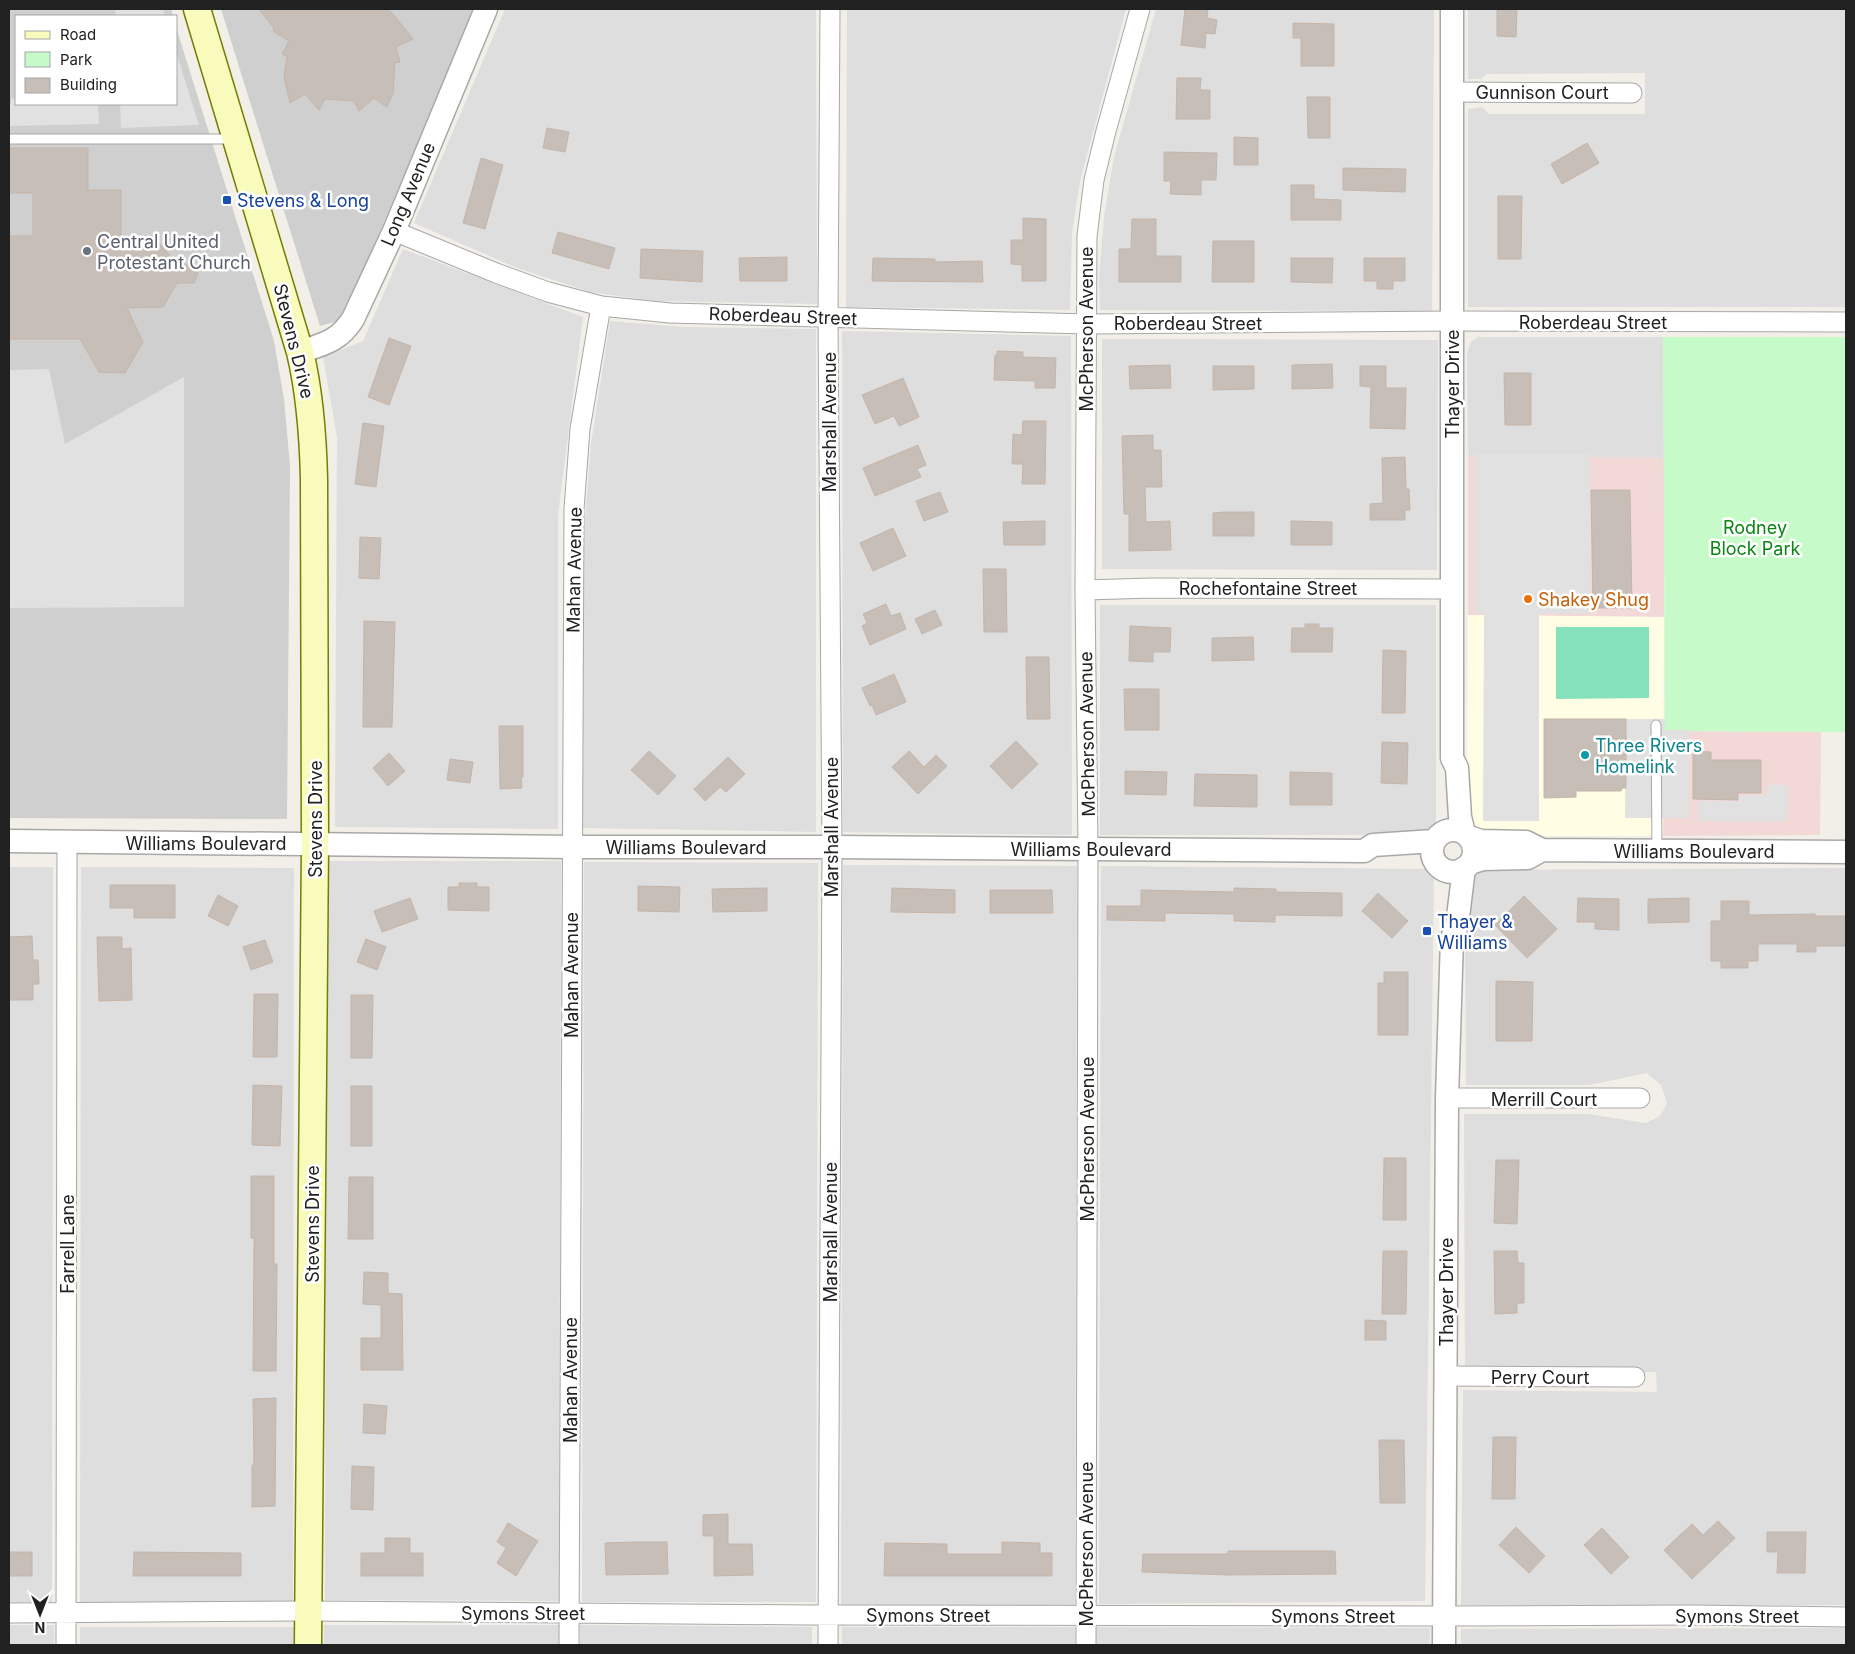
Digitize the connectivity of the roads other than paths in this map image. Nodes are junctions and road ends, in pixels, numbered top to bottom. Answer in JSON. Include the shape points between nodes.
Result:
{"nodes":[{"id":1,"x":197,"y":9,"type":"edge"},
{"id":2,"x":486,"y":9,"type":"edge"},
{"id":3,"x":830,"y":9,"type":"edge"},
{"id":4,"x":1140,"y":9,"type":"edge"},
{"id":5,"x":1452,"y":9,"type":"edge"},
{"id":6,"x":1452,"y":92,"type":"junction"},
{"id":7,"x":1632,"y":93,"type":"dead end"},
{"id":8,"x":9,"y":139,"type":"edge"},
{"id":9,"x":236,"y":140,"type":"junction"},
{"id":10,"x":394,"y":230,"type":"junction"},
{"id":11,"x":601,"y":306,"type":"junction"},
{"id":12,"x":828,"y":318,"type":"junction"},
{"id":13,"x":1452,"y":321,"type":"junction"},
{"id":14,"x":1846,"y":322,"type":"edge"},
{"id":15,"x":1087,"y":324,"type":"junction"},
{"id":16,"x":300,"y":352,"type":"junction"},
{"id":17,"x":1452,"y":589,"type":"junction"},
{"id":18,"x":1085,"y":590,"type":"junction"},
{"id":19,"x":1656,"y":725,"type":"dead end"},
{"id":20,"x":1452,"y":758,"type":"junction"},
{"id":21,"x":1466,"y":835,"type":"junction"},
{"id":22,"x":9,"y":841,"type":"edge"},
{"id":23,"x":67,"y":842,"type":"junction"},
{"id":24,"x":315,"y":844,"type":"junction"},
{"id":25,"x":572,"y":847,"type":"junction"},
{"id":26,"x":832,"y":847,"type":"junction"},
{"id":27,"x":1088,"y":849,"type":"junction"},
{"id":28,"x":1437,"y":850,"type":"junction"},
{"id":29,"x":1542,"y":850,"type":"junction"},
{"id":30,"x":1657,"y":851,"type":"junction"},
{"id":31,"x":1846,"y":852,"type":"edge"},
{"id":32,"x":1467,"y":866,"type":"junction"},
{"id":33,"x":1452,"y":938,"type":"junction"},
{"id":34,"x":1447,"y":1098,"type":"junction"},
{"id":35,"x":1640,"y":1098,"type":"dead end"},
{"id":36,"x":1446,"y":1376,"type":"junction"},
{"id":37,"x":1635,"y":1377,"type":"dead end"},
{"id":38,"x":66,"y":1612,"type":"junction"},
{"id":39,"x":308,"y":1612,"type":"junction"},
{"id":40,"x":9,"y":1613,"type":"edge"},
{"id":41,"x":569,"y":1613,"type":"junction"},
{"id":42,"x":828,"y":1615,"type":"junction"},
{"id":43,"x":1086,"y":1615,"type":"junction"},
{"id":44,"x":1443,"y":1616,"type":"junction"},
{"id":45,"x":1846,"y":1616,"type":"edge"},
{"id":46,"x":66,"y":1645,"type":"edge"},
{"id":47,"x":308,"y":1645,"type":"edge"},
{"id":48,"x":569,"y":1645,"type":"edge"},
{"id":49,"x":828,"y":1645,"type":"edge"},
{"id":50,"x":1086,"y":1645,"type":"edge"},
{"id":51,"x":1444,"y":1645,"type":"edge"}],
"edges":[{"from":1,"to":9,"type":"main road","name":"Stevens Drive"},
{"from":2,"to":10,"type":"street","name":"Long Avenue"},
{"from":3,"to":12,"type":"street","name":"Marshall Avenue"},
{"from":4,"to":15,"type":"street","name":"McPherson Avenue","via":[[1094,180],[1087,236]]},
{"from":5,"to":6,"type":"street","name":"Thayer Drive"},
{"from":6,"to":7,"type":"street","name":"Gunnison Court"},
{"from":6,"to":13,"type":"street","name":"Thayer Drive"},
{"from":8,"to":9,"type":"lane"},
{"from":9,"to":16,"type":"main road","name":"Stevens Drive"},
{"from":10,"to":11,"type":"street","name":"Roberdeau Street","via":[[496,273],[548,292]]},
{"from":10,"to":16,"type":"street","name":"Long Avenue","via":[[346,330],[331,342]]},
{"from":11,"to":12,"type":"street","name":"Roberdeau Street","via":[[670,313]]},
{"from":11,"to":25,"type":"street","name":"Mahan Avenue","via":[[580,430],[574,509]]},
{"from":12,"to":15,"type":"street","name":"Roberdeau Street"},
{"from":12,"to":26,"type":"street","name":"Marshall Avenue"},
{"from":13,"to":14,"type":"street","name":"Roberdeau Street"},
{"from":13,"to":15,"type":"street","name":"Roberdeau Street"},
{"from":13,"to":17,"type":"street","name":"Thayer Drive"},
{"from":15,"to":18,"type":"street","name":"McPherson Avenue"},
{"from":16,"to":24,"type":"main road","name":"Stevens Drive","via":[[310,399],[313,451]]},
{"from":17,"to":18,"type":"street","name":"Rochefontaine Street"},
{"from":17,"to":20,"type":"street","name":"Thayer Drive"},
{"from":18,"to":27,"type":"street","name":"McPherson Avenue"},
{"from":19,"to":30,"type":"lane"},
{"from":20,"to":21,"type":"street","name":"Thayer Drive","via":[[1457,768],[1460,817]]},
{"from":20,"to":28,"type":"street","name":"Thayer Drive","via":[[1445,767],[1445,802]]},
{"from":21,"to":28,"type":"street","via":[[1450,830]]},
{"from":21,"to":29,"type":"street","name":"Williams Boulevard","via":[[1481,841],[1526,842]]},
{"from":21,"to":32,"type":"street","via":[[1474,850]]},
{"from":22,"to":23,"type":"street","name":"Williams Boulevard"},
{"from":23,"to":24,"type":"street","name":"Williams Boulevard"},
{"from":23,"to":38,"type":"street","name":"Farrell Lane"},
{"from":24,"to":25,"type":"street","name":"Williams Boulevard"},
{"from":24,"to":39,"type":"main road","name":"Stevens Drive"},
{"from":25,"to":26,"type":"street","name":"Williams Boulevard"},
{"from":25,"to":41,"type":"street","name":"Mahan Avenue"},
{"from":26,"to":27,"type":"street","name":"Williams Boulevard"},
{"from":26,"to":42,"type":"street","name":"Marshall Avenue"},
{"from":27,"to":28,"type":"street","name":"Williams Boulevard","via":[[1364,851],[1373,857]]},
{"from":27,"to":43,"type":"street","name":"McPherson Avenue"},
{"from":28,"to":32,"type":"street","via":[[1451,871]]},
{"from":28,"to":33,"type":"street","name":"Thayer Drive","via":[[1445,892],[1446,924]]},
{"from":29,"to":30,"type":"street","name":"Williams Boulevard"},
{"from":29,"to":32,"type":"street","name":"Williams Boulevard","via":[[1528,858],[1483,859]]},
{"from":30,"to":31,"type":"street","name":"Williams Boulevard"},
{"from":32,"to":33,"type":"street","name":"Thayer Drive"},
{"from":33,"to":34,"type":"street","name":"Thayer Drive"},
{"from":34,"to":35,"type":"street","name":"Merrill Court"},
{"from":34,"to":36,"type":"street","name":"Thayer Drive"},
{"from":36,"to":37,"type":"street","name":"Perry Court"},
{"from":36,"to":44,"type":"street","name":"Thayer Drive"},
{"from":38,"to":39,"type":"street","name":"Symons Street"},
{"from":38,"to":40,"type":"street","name":"Symons Street"},
{"from":38,"to":46,"type":"street","name":"Farrell Lane"},
{"from":39,"to":41,"type":"street","name":"Symons Street"},
{"from":39,"to":47,"type":"main road","name":"Stevens Drive"},
{"from":41,"to":42,"type":"street","name":"Symons Street"},
{"from":41,"to":48,"type":"street","name":"Mahan Avenue"},
{"from":42,"to":43,"type":"street","name":"Symons Street"},
{"from":42,"to":49,"type":"street","name":"Marshall Avenue"},
{"from":43,"to":44,"type":"street","name":"Symons Street"},
{"from":43,"to":50,"type":"street","name":"McPherson Avenue"},
{"from":44,"to":45,"type":"street","name":"Symons Street"},
{"from":44,"to":51,"type":"street","name":"Thayer Drive"}]}
